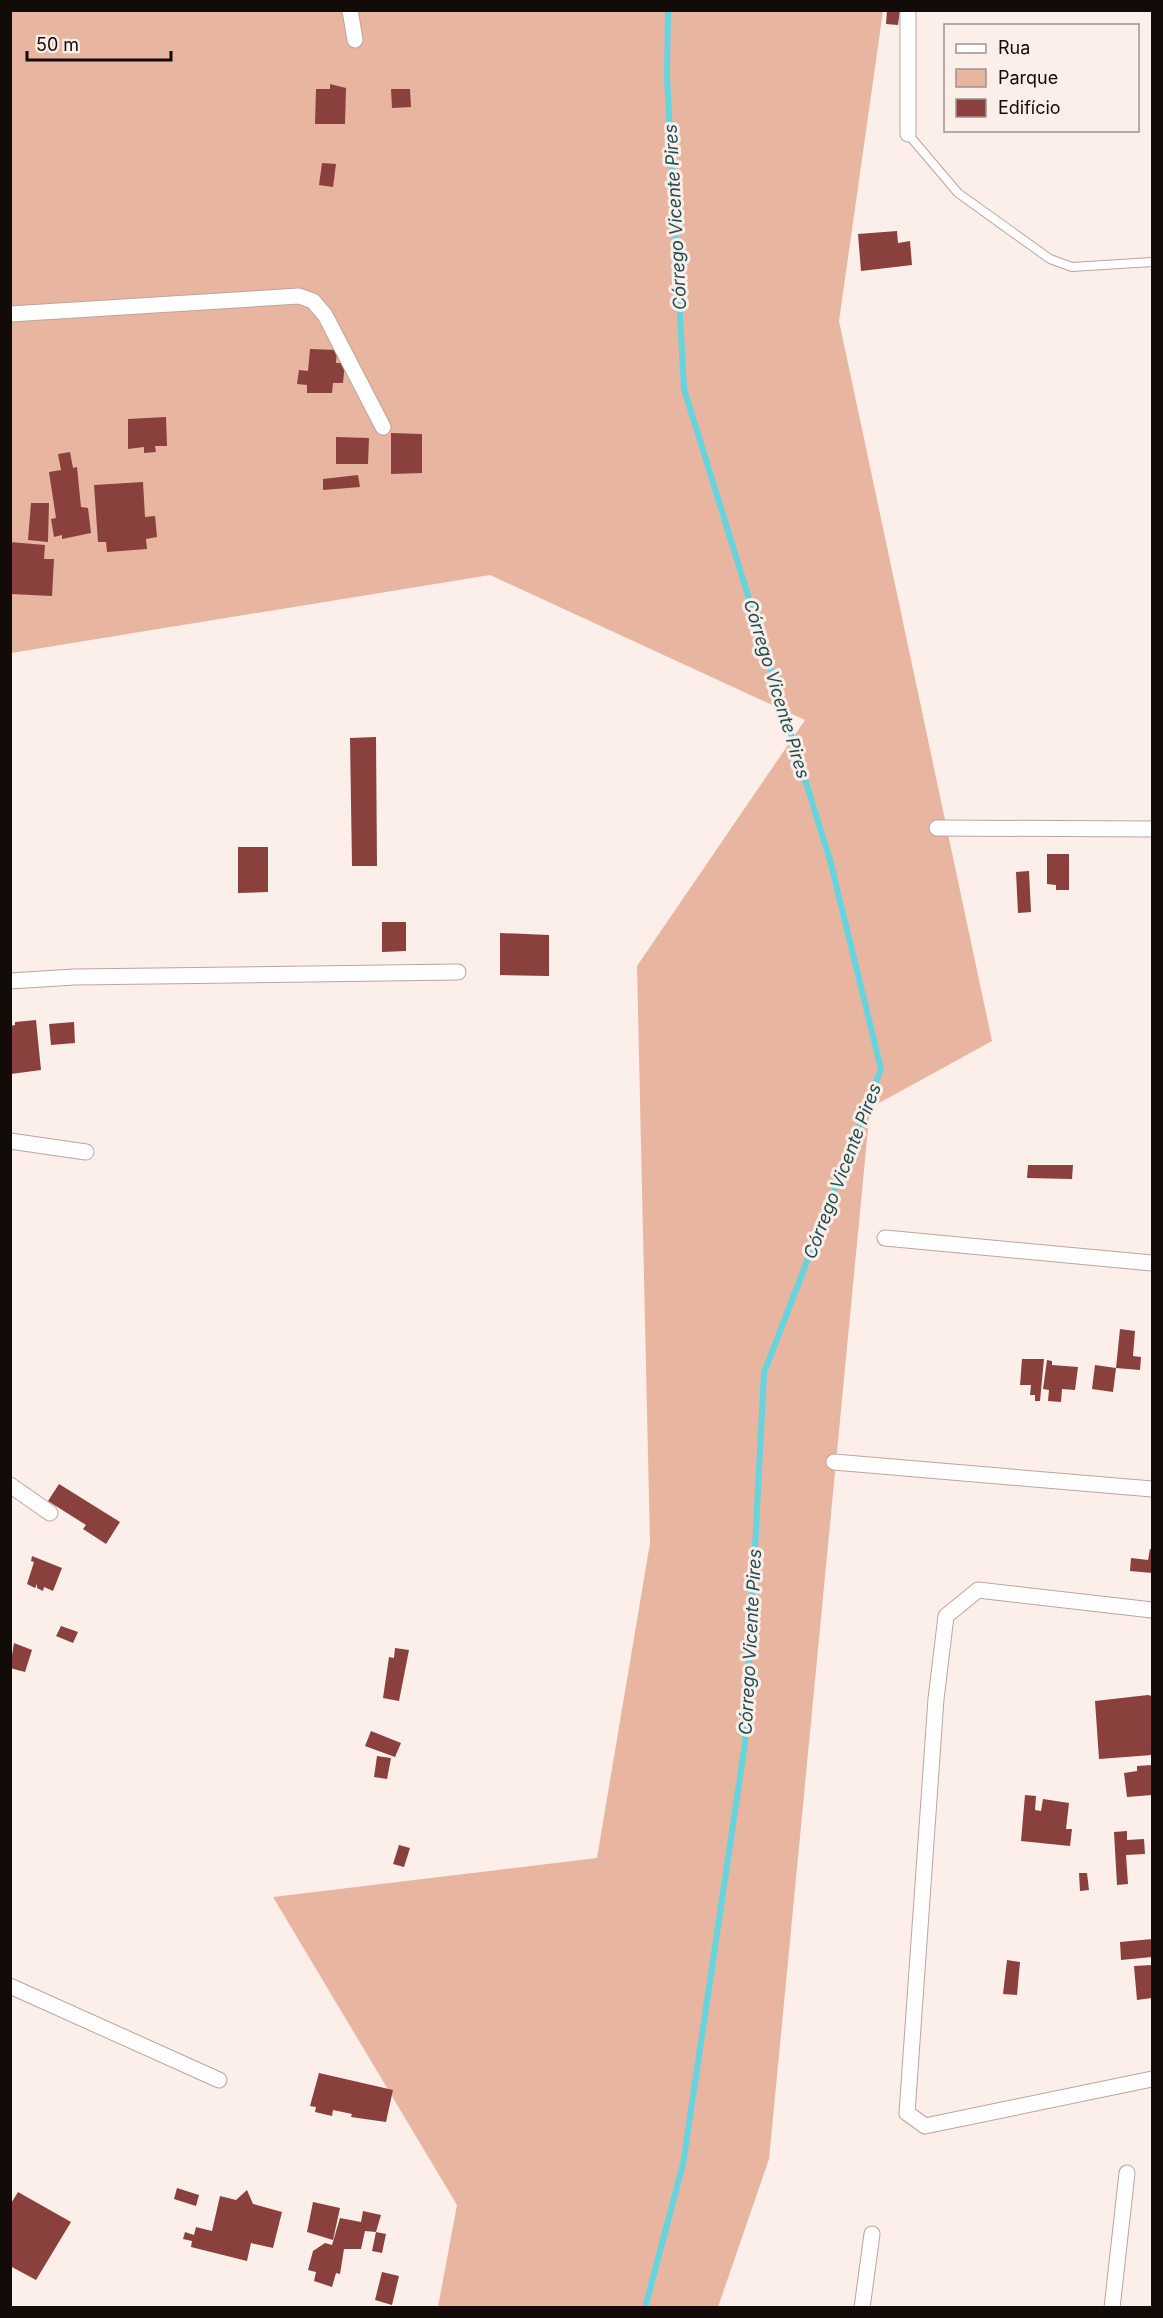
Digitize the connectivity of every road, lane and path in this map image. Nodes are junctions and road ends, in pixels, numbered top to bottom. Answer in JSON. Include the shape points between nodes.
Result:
{"nodes":[{"id":1,"x":350,"y":10,"type":"edge"},
{"id":2,"x":908,"y":10,"type":"edge"},
{"id":3,"x":355,"y":40,"type":"dead end"},
{"id":4,"x":908,"y":134,"type":"joint"},
{"id":5,"x":1152,"y":262,"type":"edge"},
{"id":6,"x":10,"y":314,"type":"edge"},
{"id":7,"x":383,"y":427,"type":"dead end"},
{"id":8,"x":937,"y":828,"type":"dead end"},
{"id":9,"x":1152,"y":829,"type":"edge"},
{"id":10,"x":458,"y":972,"type":"dead end"},
{"id":11,"x":10,"y":981,"type":"edge"},
{"id":12,"x":10,"y":1141,"type":"edge"},
{"id":13,"x":86,"y":1152,"type":"dead end"},
{"id":14,"x":885,"y":1238,"type":"dead end"},
{"id":15,"x":1152,"y":1263,"type":"edge"},
{"id":16,"x":834,"y":1462,"type":"dead end"},
{"id":17,"x":10,"y":1485,"type":"edge"},
{"id":18,"x":1152,"y":1489,"type":"edge"},
{"id":19,"x":50,"y":1513,"type":"dead end"},
{"id":20,"x":1152,"y":1610,"type":"edge"},
{"id":21,"x":10,"y":1986,"type":"edge"},
{"id":22,"x":1152,"y":2079,"type":"edge"},
{"id":23,"x":219,"y":2080,"type":"dead end"},
{"id":24,"x":1127,"y":2173,"type":"dead end"},
{"id":25,"x":872,"y":2234,"type":"dead end"},
{"id":26,"x":862,"y":2307,"type":"edge"},
{"id":27,"x":1112,"y":2307,"type":"edge"}],
"edges":[{"from":1,"to":3,"type":"street"},
{"from":2,"to":4,"type":"street"},
{"from":4,"to":5,"type":"lane","via":[[958,193],[1050,259],[1072,267]]},
{"from":6,"to":7,"type":"street","via":[[299,296],[313,301],[325,315]]},
{"from":8,"to":9,"type":"street"},
{"from":10,"to":11,"type":"street","via":[[74,976]]},
{"from":12,"to":13,"type":"street"},
{"from":14,"to":15,"type":"street"},
{"from":16,"to":18,"type":"street"},
{"from":17,"to":19,"type":"street"},
{"from":20,"to":22,"type":"street","via":[[978,1590],[946,1616],[936,1699],[907,2113],[925,2126]]},
{"from":21,"to":23,"type":"street"},
{"from":24,"to":27,"type":"street"},
{"from":25,"to":26,"type":"street"}]}
